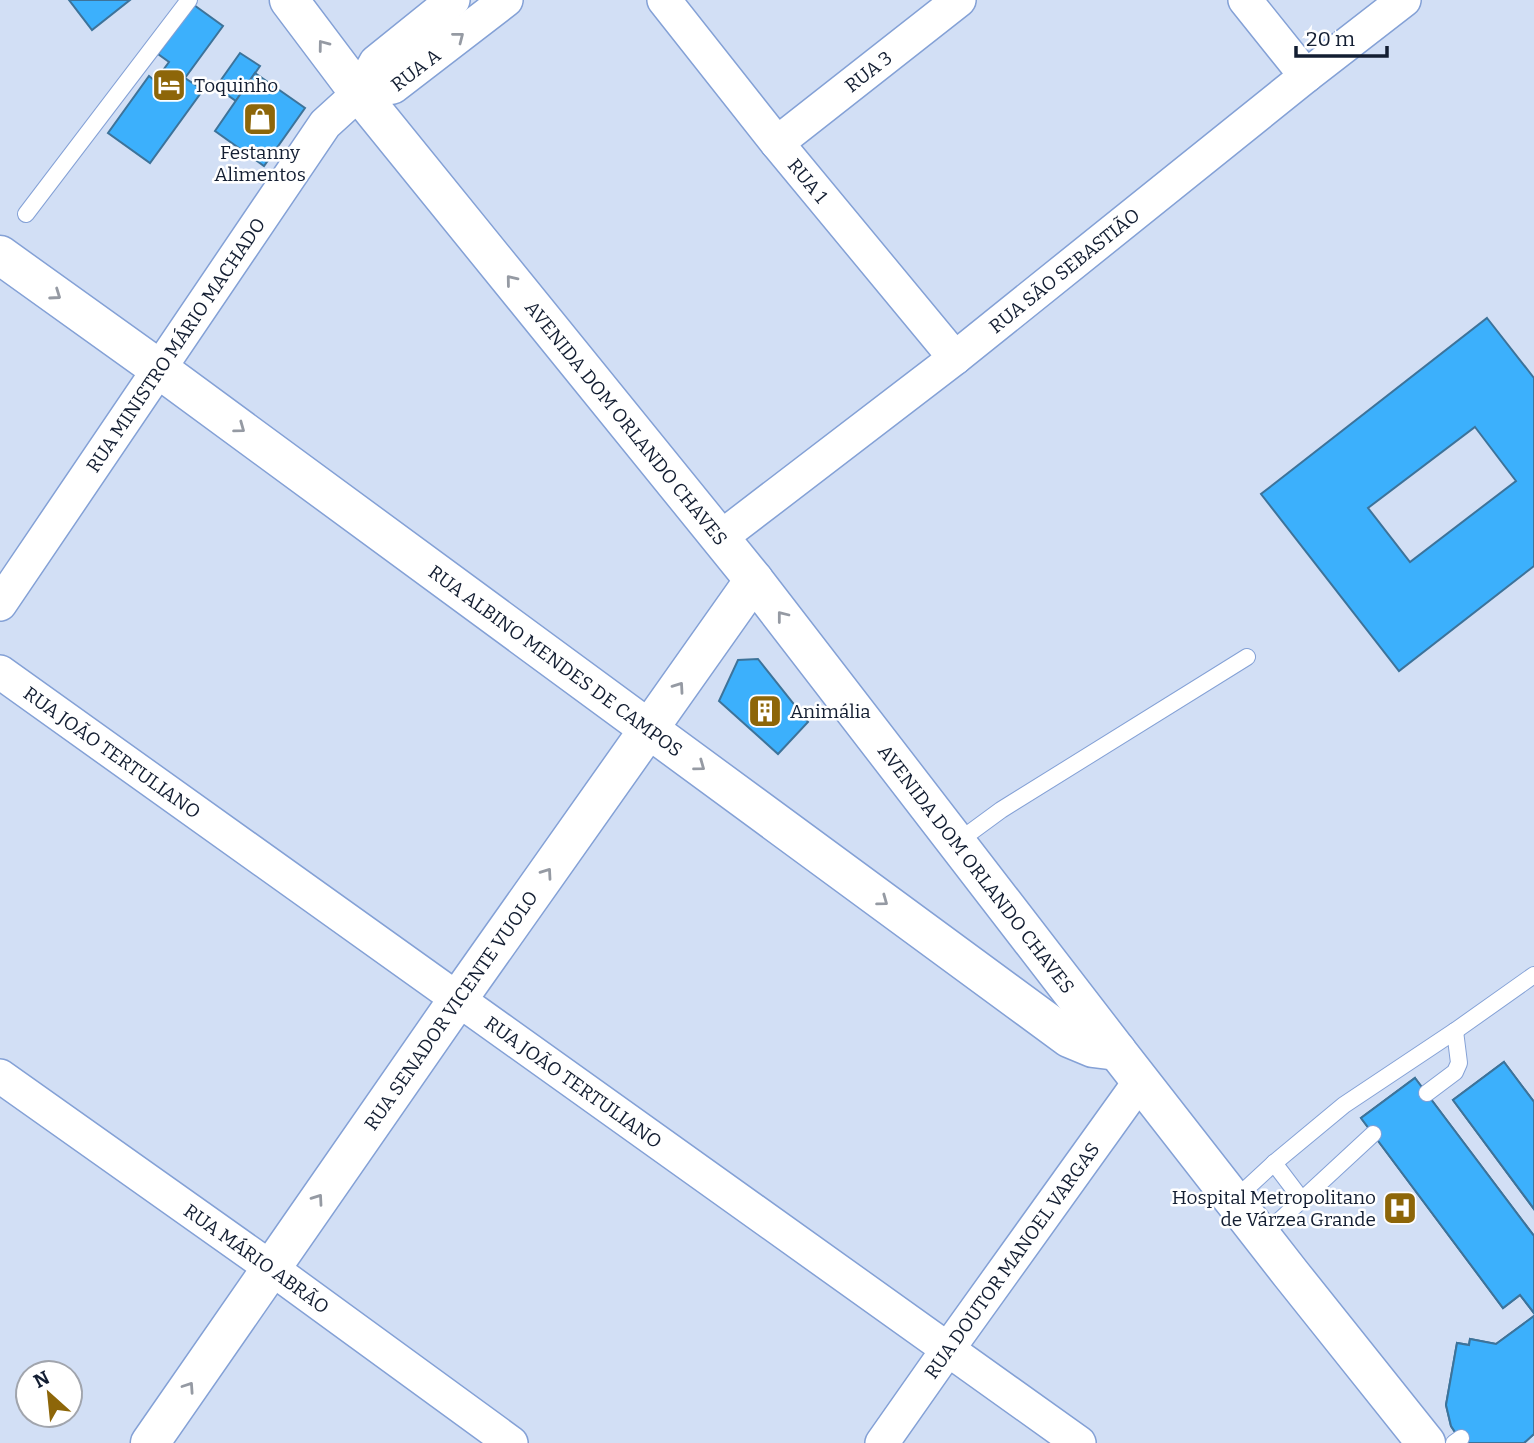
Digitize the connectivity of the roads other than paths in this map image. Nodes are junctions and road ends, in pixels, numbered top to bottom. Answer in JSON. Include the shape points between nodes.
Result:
{"nodes":[{"id":1,"x":189,"y":0,"type":"edge"},
{"id":2,"x":289,"y":0,"type":"edge"},
{"id":3,"x":453,"y":0,"type":"edge"},
{"id":4,"x":506,"y":0,"type":"edge"},
{"id":5,"x":664,"y":0,"type":"edge"},
{"id":6,"x":959,"y":0,"type":"edge"},
{"id":7,"x":1245,"y":0,"type":"edge"},
{"id":8,"x":1404,"y":0,"type":"edge"},
{"id":9,"x":1306,"y":76,"type":"junction"},
{"id":10,"x":359,"y":93,"type":"junction"},
{"id":11,"x":776,"y":143,"type":"junction"},
{"id":12,"x":26,"y":214,"type":"dead end"},
{"id":13,"x":0,"y":255,"type":"edge"},
{"id":14,"x":955,"y":358,"type":"junction"},
{"id":15,"x":159,"y":369,"type":"junction"},
{"id":16,"x":720,"y":537,"type":"junction"},
{"id":17,"x":754,"y":580,"type":"junction"},
{"id":18,"x":0,"y":604,"type":"edge"},
{"id":19,"x":1247,"y":657,"type":"dead end"},
{"id":20,"x":0,"y":672,"type":"edge"},
{"id":21,"x":649,"y":729,"type":"junction"},
{"id":22,"x":956,"y":842,"type":"junction"},
{"id":23,"x":1534,"y":975,"type":"edge"},
{"id":24,"x":458,"y":999,"type":"junction"},
{"id":25,"x":1455,"y":1031,"type":"junction"},
{"id":26,"x":1117,"y":1051,"type":"junction"},
{"id":27,"x":0,"y":1076,"type":"edge"},
{"id":28,"x":1141,"y":1080,"type":"junction"},
{"id":29,"x":1427,"y":1093,"type":"dead end"},
{"id":30,"x":1373,"y":1134,"type":"dead end"},
{"id":31,"x":1275,"y":1163,"type":"junction"},
{"id":32,"x":1234,"y":1200,"type":"junction"},
{"id":33,"x":1302,"y":1200,"type":"junction"},
{"id":34,"x":1261,"y":1234,"type":"junction"},
{"id":35,"x":271,"y":1268,"type":"junction"},
{"id":36,"x":948,"y":1349,"type":"junction"},
{"id":37,"x":1447,"y":1441,"type":"edge"},
{"id":38,"x":150,"y":1443,"type":"edge"},
{"id":39,"x":511,"y":1443,"type":"edge"},
{"id":40,"x":882,"y":1443,"type":"edge"},
{"id":41,"x":1079,"y":1443,"type":"edge"}],
"edges":[{"from":1,"to":12,"type":"lane"},
{"from":10,"to":2,"type":"street","name":"AVENIDA DOM ORLANDO CHAVES","one_way":true},
{"from":3,"to":10,"type":"street","name":"RUA A","via":[[376,62]]},
{"from":10,"to":4,"type":"street","name":"RUA A","one_way":true,"via":[[393,87]]},
{"from":5,"to":11,"type":"street","name":"RUA 1"},
{"from":6,"to":11,"type":"street","name":"RUA 3"},
{"from":7,"to":9,"type":"street"},
{"from":8,"to":9,"type":"street","name":"RUA SÃO SEBASTIÃO"},
{"from":9,"to":14,"type":"street","name":"RUA SÃO SEBASTIÃO"},
{"from":10,"to":15,"type":"street","name":"RUA MINISTRO MÁRIO MACHADO","via":[[325,124]]},
{"from":16,"to":10,"type":"street","name":"AVENIDA DOM ORLANDO CHAVES","one_way":true},
{"from":11,"to":14,"type":"street","name":"RUA 1"},
{"from":13,"to":15,"type":"street","name":"RUA ALBINO MENDES DE CAMPOS","one_way":true},
{"from":14,"to":16,"type":"street","name":"RUA SÃO SEBASTIÃO"},
{"from":15,"to":18,"type":"street","name":"RUA MINISTRO MÁRIO MACHADO"},
{"from":15,"to":21,"type":"street","name":"RUA ALBINO MENDES DE CAMPOS","one_way":true},
{"from":16,"to":17,"type":"street","name":"AVENIDA DOM ORLANDO CHAVES"},
{"from":21,"to":17,"type":"street","name":"RUA SENADOR VICENTE VUOLO","one_way":true},
{"from":22,"to":17,"type":"street","name":"AVENIDA DOM ORLANDO CHAVES","one_way":true},
{"from":19,"to":22,"type":"lane"},
{"from":20,"to":24,"type":"street","name":"RUA JOÃO TERTULIANO"},
{"from":24,"to":21,"type":"street","name":"RUA SENADOR VICENTE VUOLO","one_way":true},
{"from":21,"to":26,"type":"street","name":"RUA ALBINO MENDES DE CAMPOS","one_way":true,"via":[[1069,1038]]},
{"from":22,"to":26,"type":"street","name":"AVENIDA DOM ORLANDO CHAVES"},
{"from":23,"to":25,"type":"lane"},
{"from":35,"to":24,"type":"street","name":"RUA SENADOR VICENTE VUOLO","one_way":true},
{"from":24,"to":36,"type":"street","name":"RUA JOÃO TERTULIANO"},
{"from":25,"to":29,"type":"lane","via":[[1459,1063],[1455,1072]]},
{"from":25,"to":31,"type":"lane","via":[[1344,1105]]},
{"from":26,"to":28,"type":"street","name":"AVENIDA DOM ORLANDO CHAVES"},
{"from":27,"to":35,"type":"street","name":"RUA MÁRIO ABRÃO"},
{"from":28,"to":32,"type":"street","name":"AVENIDA DOM ORLANDO CHAVES"},
{"from":28,"to":36,"type":"street","name":"RUA DOUTOR MANOEL VARGAS"},
{"from":30,"to":33,"type":"lane"},
{"from":31,"to":32,"type":"lane"},
{"from":31,"to":33,"type":"lane"},
{"from":32,"to":34,"type":"street","name":"AVENIDA DOM ORLANDO CHAVES"},
{"from":33,"to":34,"type":"lane"},
{"from":34,"to":37,"type":"street","name":"AVENIDA DOM ORLANDO CHAVES"},
{"from":38,"to":35,"type":"street","name":"RUA SENADOR VICENTE VUOLO","one_way":true},
{"from":35,"to":39,"type":"street","name":"RUA MÁRIO ABRÃO"},
{"from":36,"to":40,"type":"street","name":"RUA DOUTOR MANOEL VARGAS"},
{"from":36,"to":41,"type":"street","name":"RUA JOÃO TERTULIANO"}]}
